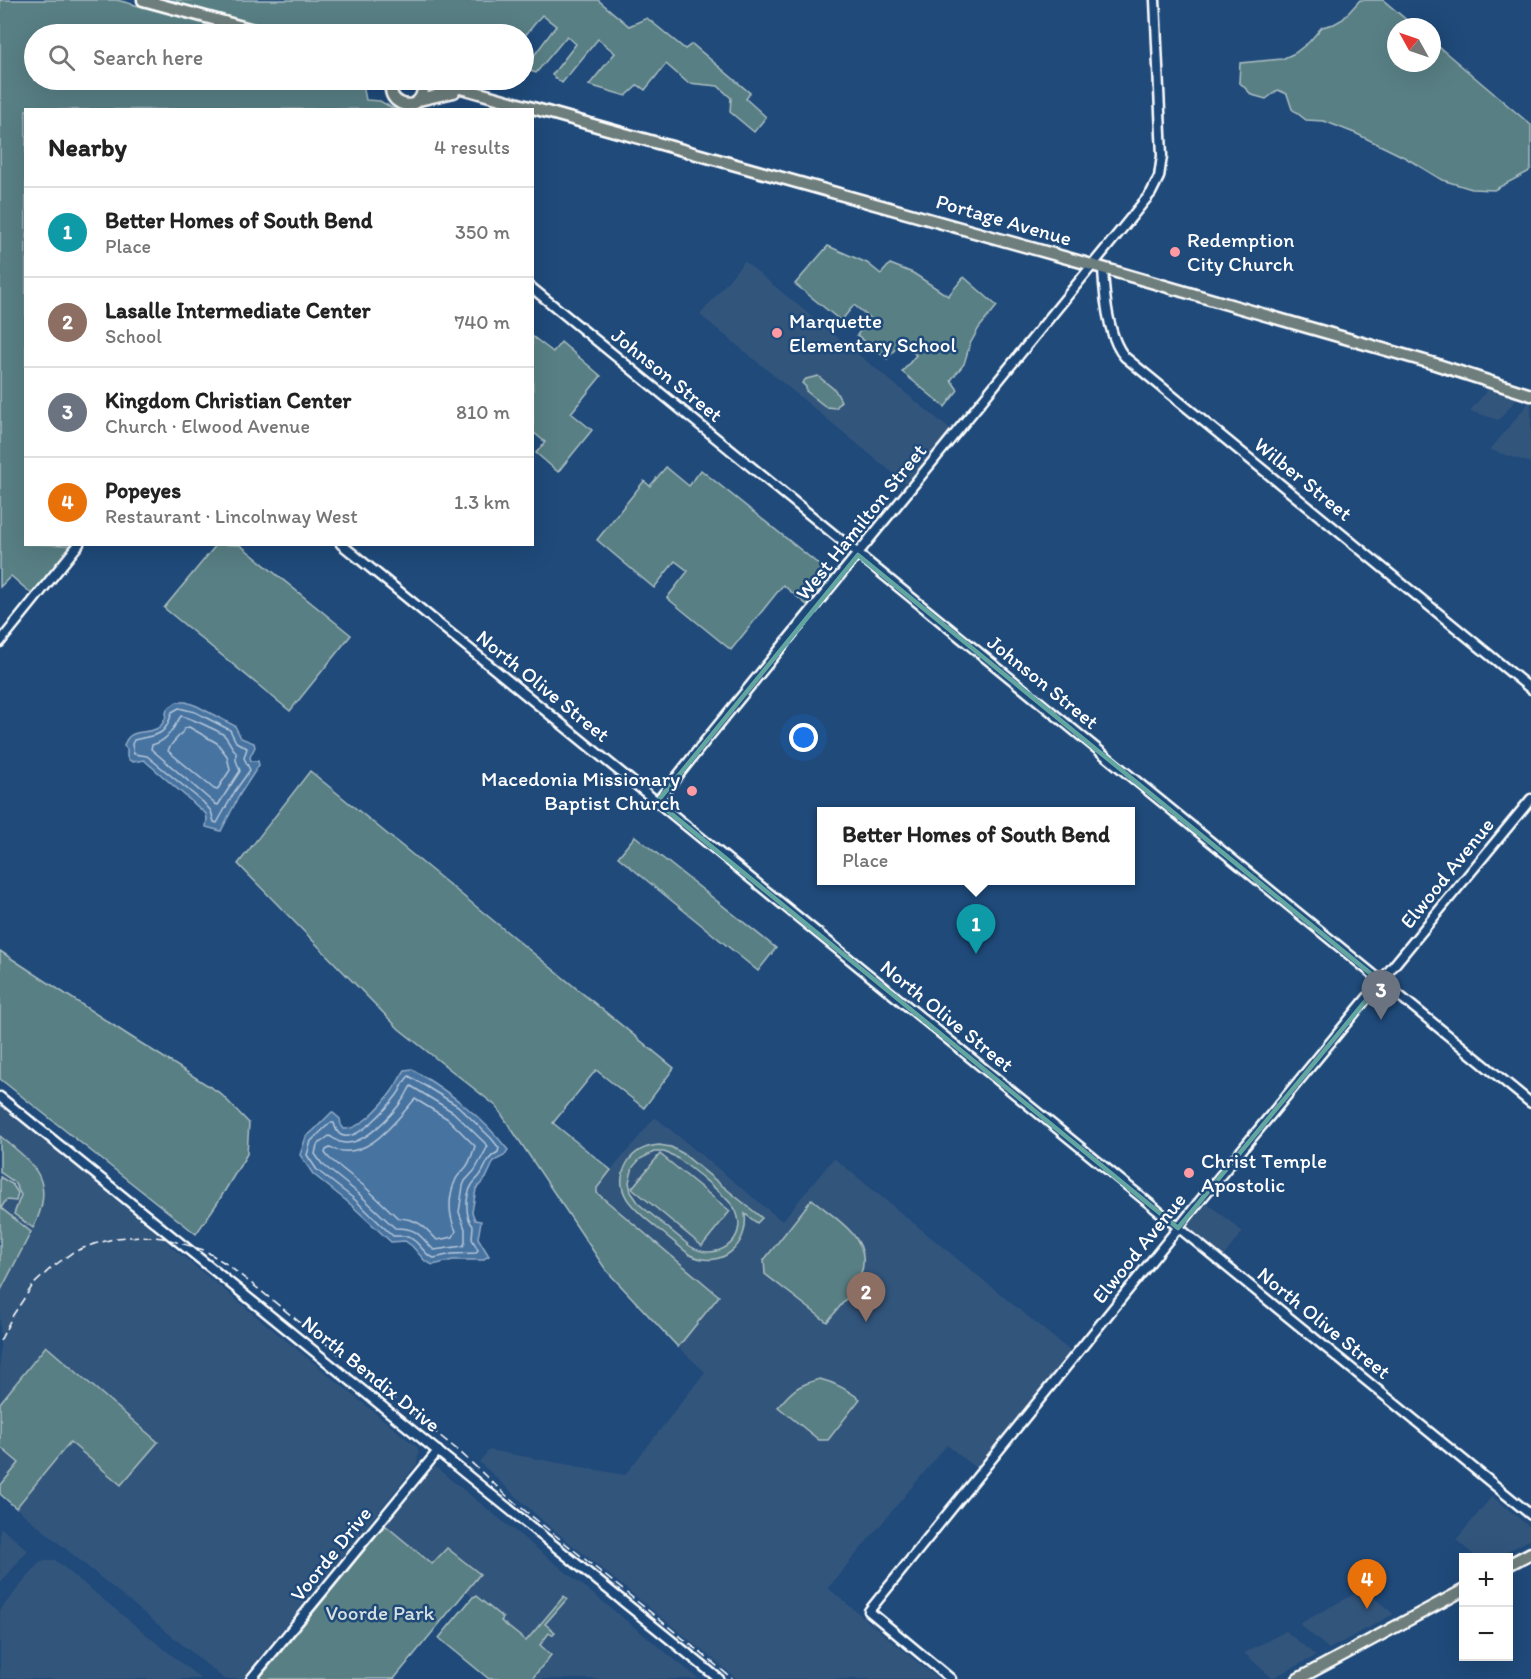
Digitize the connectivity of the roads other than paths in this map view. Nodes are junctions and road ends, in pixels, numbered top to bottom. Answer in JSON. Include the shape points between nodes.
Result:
{"nodes":[{"id":1,"x":143,"y":0,"type":"edge"},
{"id":2,"x":1155,"y":0,"type":"edge"},
{"id":3,"x":231,"y":24,"type":"edge"},
{"id":4,"x":391,"y":90,"type":"edge"},
{"id":5,"x":423,"y":90,"type":"edge"},
{"id":6,"x":462,"y":90,"type":"edge"},
{"id":7,"x":469,"y":90,"type":"edge"},
{"id":8,"x":416,"y":104,"type":"edge"},
{"id":9,"x":401,"y":106,"type":"edge"},
{"id":10,"x":533,"y":108,"type":"edge"},
{"id":11,"x":534,"y":108,"type":"edge"},
{"id":12,"x":1098,"y":266,"type":"junction"},
{"id":13,"x":534,"y":290,"type":"edge"},
{"id":14,"x":1531,"y":395,"type":"edge"},
{"id":15,"x":77,"y":546,"type":"edge"},
{"id":16,"x":343,"y":546,"type":"edge"},
{"id":17,"x":858,"y":555,"type":"junction"},
{"id":18,"x":0,"y":642,"type":"edge"},
{"id":19,"x":1531,"y":689,"type":"edge"},
{"id":20,"x":1531,"y":799,"type":"edge"},
{"id":21,"x":657,"y":802,"type":"junction"},
{"id":22,"x":1381,"y":982,"type":"junction"},
{"id":23,"x":0,"y":1096,"type":"edge"},
{"id":24,"x":1531,"y":1103,"type":"edge"},
{"id":25,"x":1178,"y":1228,"type":"junction"},
{"id":26,"x":438,"y":1451,"type":"junction"},
{"id":27,"x":1531,"y":1515,"type":"edge"},
{"id":28,"x":1531,"y":1553,"type":"edge"},
{"id":29,"x":1513,"y":1563,"type":"edge"},
{"id":30,"x":1459,"y":1593,"type":"edge"},
{"id":31,"x":251,"y":1679,"type":"edge"},
{"id":32,"x":719,"y":1679,"type":"edge"},
{"id":33,"x":951,"y":1679,"type":"edge"},
{"id":34,"x":1298,"y":1679,"type":"edge"}],
"edges":[{"from":1,"to":3,"type":"main road"},
{"from":2,"to":12,"type":"street","name":"West Hamilton Street","via":[[1161,169],[1151,193]]},
{"from":4,"to":9,"type":"main road"},
{"from":5,"to":8,"type":"main road"},
{"from":6,"to":8,"type":"main road","name":"Portage Avenue"},
{"from":7,"to":10,"type":"main road","name":"Portage Avenue"},
{"from":8,"to":9,"type":"main road","name":"Portage Avenue"},
{"from":11,"to":12,"type":"main road","name":"Portage Avenue"},
{"from":12,"to":14,"type":"main road","name":"Portage Avenue"},
{"from":12,"to":17,"type":"street","name":"West Hamilton Street"},
{"from":12,"to":19,"type":"street","name":"Wilber Street","via":[[1112,335],[1125,357]]},
{"from":13,"to":17,"type":"street","name":"Johnson Street"},
{"from":15,"to":18,"type":"street"},
{"from":16,"to":21,"type":"street","name":"North Olive Street"},
{"from":17,"to":21,"type":"street","name":"West Hamilton Street"},
{"from":17,"to":22,"type":"street","name":"Johnson Street"},
{"from":20,"to":22,"type":"street","name":"Elwood Avenue"},
{"from":21,"to":25,"type":"street","name":"North Olive Street"},
{"from":22,"to":24,"type":"street","name":"Johnson Street"},
{"from":22,"to":25,"type":"street","name":"Elwood Avenue"},
{"from":23,"to":26,"type":"street","name":"North Bendix Drive"},
{"from":25,"to":27,"type":"street","name":"North Olive Street"},
{"from":25,"to":33,"type":"street","name":"Elwood Avenue","via":[[869,1611]]},
{"from":26,"to":31,"type":"street","name":"Voorde Drive"},
{"from":26,"to":32,"type":"street","name":"North Bendix Drive"},
{"from":28,"to":29,"type":"main road"},
{"from":30,"to":34,"type":"main road"}]}
